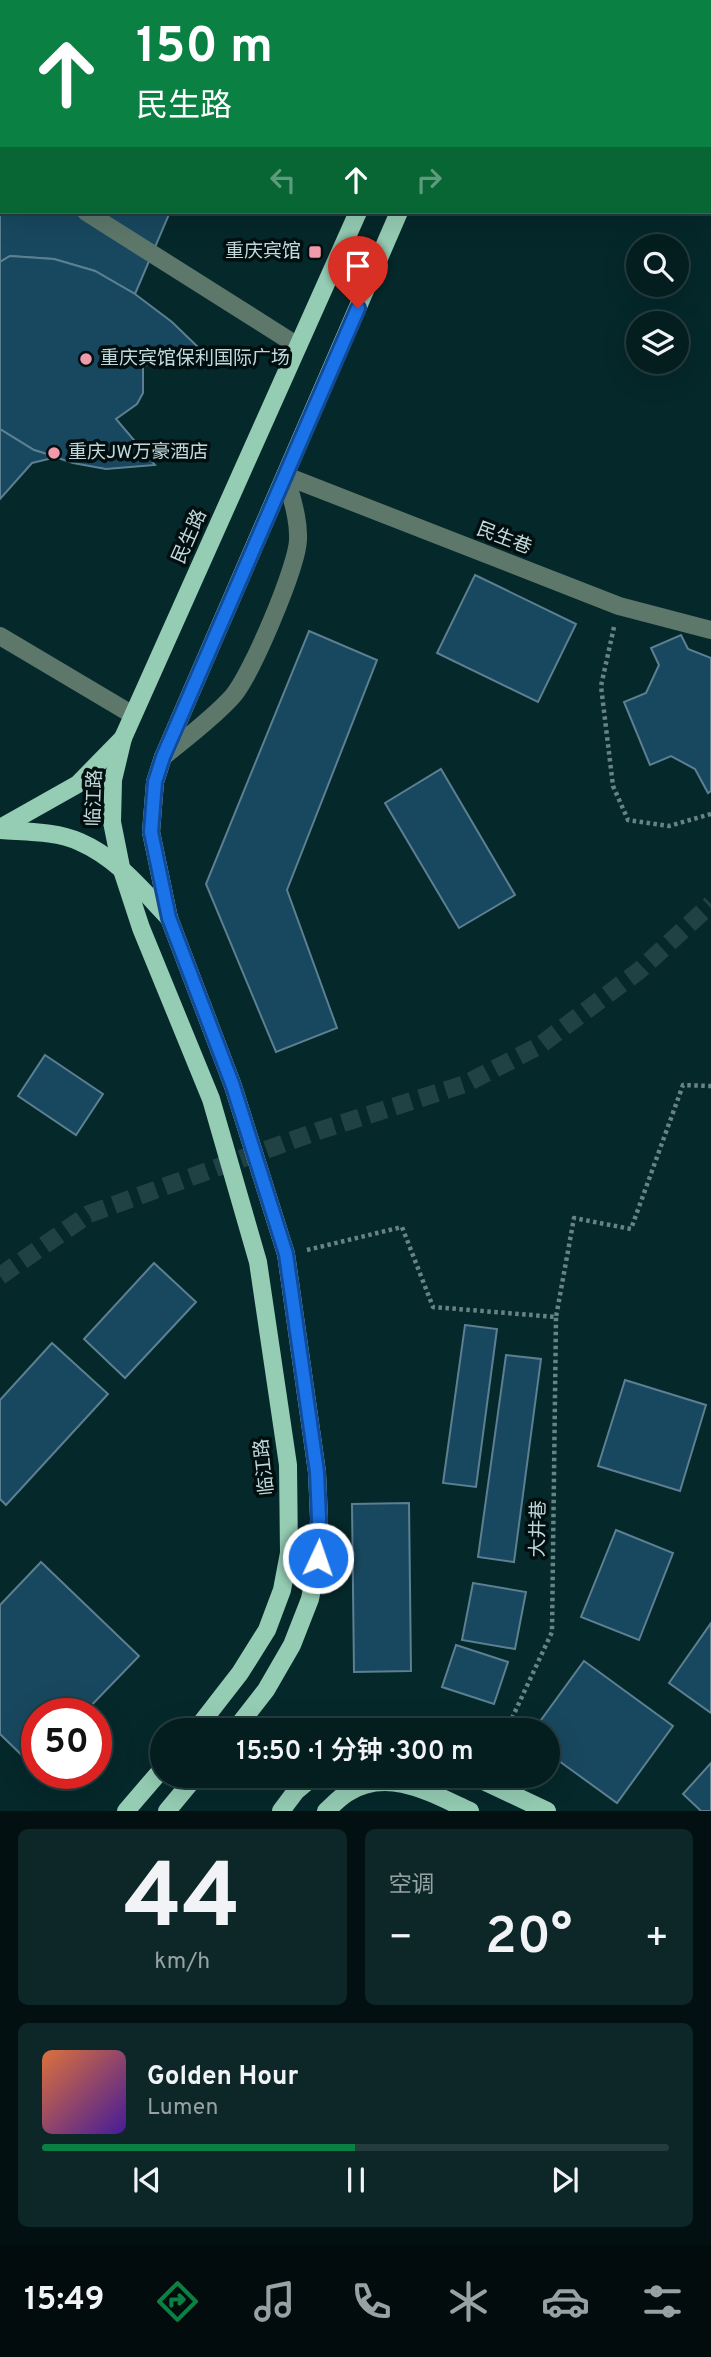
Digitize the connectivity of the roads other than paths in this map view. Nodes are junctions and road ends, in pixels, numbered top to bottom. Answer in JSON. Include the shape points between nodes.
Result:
{"nodes":[{"id":1,"x":89,"y":214,"type":"edge"},
{"id":2,"x":357,"y":214,"type":"edge"},
{"id":3,"x":398,"y":214,"type":"edge"},
{"id":4,"x":298,"y":346,"type":"junction"},
{"id":5,"x":286,"y":476,"type":"junction"},
{"id":6,"x":711,"y":631,"type":"edge"},
{"id":7,"x":0,"y":636,"type":"edge"},
{"id":8,"x":133,"y":715,"type":"junction"},
{"id":9,"x":123,"y":738,"type":"junction"},
{"id":10,"x":163,"y":757,"type":"junction"},
{"id":11,"x":0,"y":829,"type":"edge"},
{"id":12,"x":121,"y":867,"type":"junction"},
{"id":13,"x":169,"y":918,"type":"junction"},
{"id":14,"x":205,"y":1718,"type":"edge"},
{"id":15,"x":244,"y":1718,"type":"edge"},
{"id":16,"x":150,"y":1783,"type":"edge"},
{"id":17,"x":186,"y":1788,"type":"edge"},
{"id":18,"x":300,"y":1788,"type":"edge"},
{"id":19,"x":498,"y":1788,"type":"edge"},
{"id":20,"x":126,"y":1811,"type":"edge"},
{"id":21,"x":167,"y":1811,"type":"edge"},
{"id":22,"x":281,"y":1811,"type":"edge"},
{"id":23,"x":326,"y":1811,"type":"edge"},
{"id":24,"x":470,"y":1811,"type":"edge"},
{"id":25,"x":547,"y":1811,"type":"edge"}],
"edges":[{"from":1,"to":4,"type":"street"},
{"from":2,"to":4,"type":"main road","name":"民生路"},
{"from":3,"to":5,"type":"main road"},
{"from":4,"to":8,"type":"main road","name":"民生路"},
{"from":5,"to":6,"type":"street","name":"民生巷","via":[[619,606]]},
{"from":5,"to":10,"type":"main road"},
{"from":5,"to":10,"type":"street","via":[[297,521],[296,551],[252,666],[232,698]]},
{"from":7,"to":8,"type":"street"},
{"from":8,"to":9,"type":"main road","name":"民生路"},
{"from":9,"to":11,"type":"main road","name":"民生路","via":[[78,784]]},
{"from":9,"to":12,"type":"main road","name":"临江路","via":[[113,780],[112,822]]},
{"from":10,"to":13,"type":"main road","via":[[155,782],[151,832]]},
{"from":11,"to":12,"type":"main road","via":[[79,841]]},
{"from":12,"to":13,"type":"main road"},
{"from":12,"to":14,"type":"main road","name":"临江路","via":[[211,1099],[258,1262],[288,1465],[289,1553],[282,1590],[267,1630]]},
{"from":13,"to":15,"type":"main road","via":[[233,1086],[286,1254],[317,1472],[318,1558],[310,1599],[292,1644]]},
{"from":16,"to":20,"type":"main road"},
{"from":17,"to":21,"type":"main road"},
{"from":18,"to":22,"type":"main road"},
{"from":19,"to":25,"type":"main road"},
{"from":23,"to":24,"type":"main road","via":[[370,1782],[393,1781]]}]}
